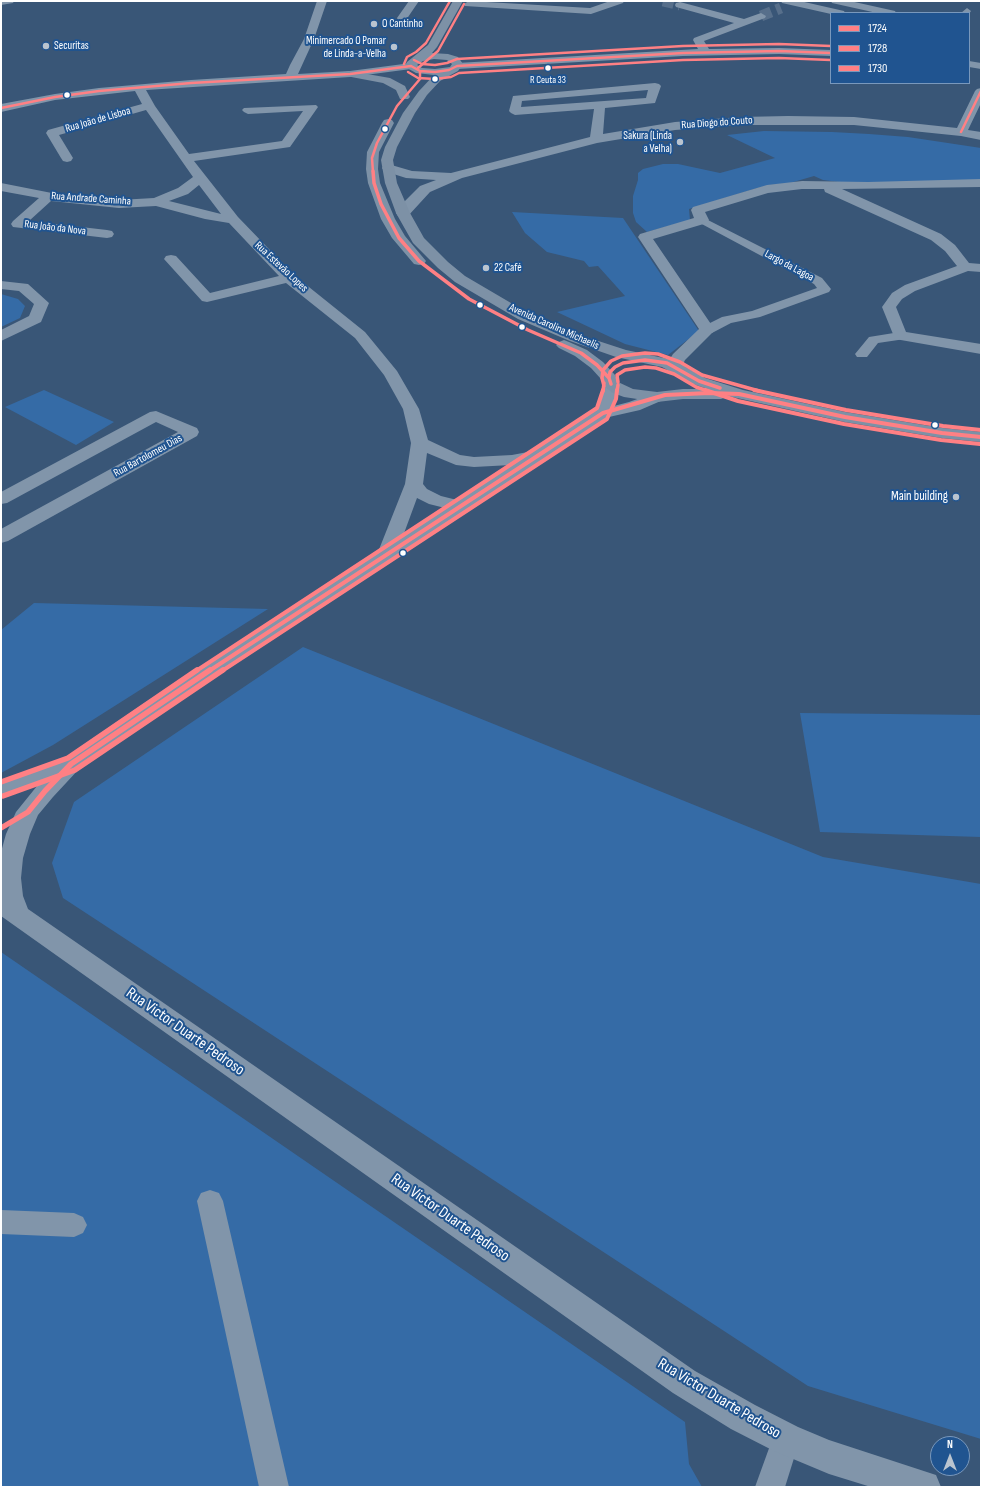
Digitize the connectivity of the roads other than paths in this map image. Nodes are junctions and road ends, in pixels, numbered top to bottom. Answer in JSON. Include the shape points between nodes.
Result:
{"nodes":[{"id":1,"x":9,"y":1,"type":"edge"},
{"id":2,"x":322,"y":1,"type":"edge"},
{"id":3,"x":414,"y":1,"type":"edge"},
{"id":4,"x":458,"y":1,"type":"edge"},
{"id":5,"x":614,"y":1,"type":"edge"},
{"id":6,"x":836,"y":1,"type":"edge"},
{"id":7,"x":1,"y":2,"type":"edge"},
{"id":8,"x":470,"y":3,"type":"edge"},
{"id":9,"x":787,"y":4,"type":"tunnel mouth"},
{"id":10,"x":680,"y":5,"type":"dead end"},
{"id":11,"x":834,"y":12,"type":"edge"},
{"id":12,"x":886,"y":12,"type":"edge"},
{"id":13,"x":761,"y":16,"type":"tunnel mouth"},
{"id":14,"x":402,"y":18,"type":"dead end"},
{"id":15,"x":744,"y":22,"type":"junction"},
{"id":16,"x":706,"y":53,"type":"junction"},
{"id":17,"x":830,"y":53,"type":"edge"},
{"id":18,"x":970,"y":64,"type":"edge"},
{"id":19,"x":417,"y":65,"type":"junction"},
{"id":20,"x":452,"y":65,"type":"junction"},
{"id":21,"x":981,"y":66,"type":"edge"},
{"id":22,"x":350,"y":74,"type":"junction"},
{"id":23,"x":292,"y":77,"type":"junction"},
{"id":24,"x":139,"y":88,"type":"junction"},
{"id":25,"x":981,"y":91,"type":"edge"},
{"id":26,"x":404,"y":97,"type":"junction"},
{"id":27,"x":600,"y":105,"type":"junction"},
{"id":28,"x":149,"y":106,"type":"junction"},
{"id":29,"x":1,"y":108,"type":"edge"},
{"id":30,"x":248,"y":110,"type":"dead end"},
{"id":31,"x":961,"y":132,"type":"junction"},
{"id":32,"x":981,"y":136,"type":"edge"},
{"id":33,"x":596,"y":139,"type":"junction"},
{"id":34,"x":67,"y":158,"type":"dead end"},
{"id":35,"x":187,"y":158,"type":"junction"},
{"id":36,"x":388,"y":168,"type":"junction"},
{"id":37,"x":457,"y":175,"type":"junction"},
{"id":38,"x":200,"y":178,"type":"junction"},
{"id":39,"x":981,"y":183,"type":"edge"},
{"id":40,"x":821,"y":185,"type":"junction"},
{"id":41,"x":1,"y":187,"type":"edge"},
{"id":42,"x":49,"y":196,"type":"junction"},
{"id":43,"x":156,"y":202,"type":"junction"},
{"id":44,"x":403,"y":213,"type":"junction"},
{"id":45,"x":233,"y":220,"type":"junction"},
{"id":46,"x":702,"y":220,"type":"junction"},
{"id":47,"x":107,"y":234,"type":"dead end"},
{"id":48,"x":171,"y":260,"type":"dead end"},
{"id":49,"x":965,"y":267,"type":"junction"},
{"id":50,"x":981,"y":268,"type":"edge"},
{"id":51,"x":289,"y":278,"type":"junction"},
{"id":52,"x":1,"y":285,"type":"edge"},
{"id":53,"x":707,"y":330,"type":"junction"},
{"id":54,"x":1,"y":336,"type":"edge"},
{"id":55,"x":900,"y":336,"type":"junction"},
{"id":56,"x":981,"y":349,"type":"edge"},
{"id":57,"x":862,"y":354,"type":"dead end"},
{"id":58,"x":645,"y":360,"type":"junction"},
{"id":59,"x":679,"y":370,"type":"junction"},
{"id":60,"x":610,"y":381,"type":"junction"},
{"id":61,"x":739,"y":394,"type":"junction"},
{"id":62,"x":661,"y":396,"type":"junction"},
{"id":63,"x":602,"y":414,"type":"junction"},
{"id":64,"x":981,"y":437,"type":"edge"},
{"id":65,"x":420,"y":443,"type":"junction"},
{"id":66,"x":540,"y":454,"type":"junction"},
{"id":67,"x":456,"y":460,"type":"junction"},
{"id":68,"x":414,"y":484,"type":"junction"},
{"id":69,"x":481,"y":494,"type":"junction"},
{"id":70,"x":1,"y":499,"type":"edge"},
{"id":71,"x":460,"y":507,"type":"junction"},
{"id":72,"x":1,"y":537,"type":"edge"},
{"id":73,"x":385,"y":557,"type":"junction"},
{"id":74,"x":71,"y":764,"type":"junction"},
{"id":75,"x":1,"y":789,"type":"edge"},
{"id":76,"x":28,"y":812,"type":"junction"},
{"id":77,"x":1,"y":828,"type":"edge"},
{"id":78,"x":9,"y":909,"type":"edge"},
{"id":79,"x":210,"y":1201,"type":"dead end"},
{"id":80,"x":1,"y":1222,"type":"edge"},
{"id":81,"x":74,"y":1226,"type":"dead end"},
{"id":82,"x":786,"y":1439,"type":"junction"},
{"id":83,"x":274,"y":1487,"type":"edge"},
{"id":84,"x":770,"y":1487,"type":"edge"},
{"id":85,"x":924,"y":1487,"type":"edge"}],
"edges":[{"from":1,"to":7,"type":"street"},
{"from":2,"to":23,"type":"street"},
{"from":3,"to":14,"type":"street"},
{"from":4,"to":19,"type":"street","name":"Avenida Carolina Michaelis","via":[[432,47]]},
{"from":5,"to":8,"type":"street","via":[[591,11]]},
{"from":6,"to":12,"type":"street"},
{"from":8,"to":20,"type":"street","via":[[443,48]]},
{"from":9,"to":11,"type":"street"},
{"from":10,"to":15,"type":"street"},
{"from":13,"to":15,"type":"street"},
{"from":15,"to":16,"type":"street","via":[[698,40]]},
{"from":16,"to":17,"type":"street"},
{"from":16,"to":20,"type":"street"},
{"from":18,"to":21,"type":"street"},
{"from":19,"to":20,"type":"street","via":[[435,72]]},
{"from":19,"to":20,"type":"street","via":[[434,56]]},
{"from":19,"to":22,"type":"street"},
{"from":19,"to":26,"type":"street","name":"Avenida Carolina Michaelis","via":[[420,79]]},
{"from":20,"to":36,"type":"street","name":"Avenida Carolina Michaelis","via":[[436,78],[409,113],[391,147],[387,160]]},
{"from":22,"to":23,"type":"street"},
{"from":22,"to":26,"type":"street","via":[[386,80],[401,88]]},
{"from":23,"to":24,"type":"street"},
{"from":24,"to":28,"type":"street","name":"Rua Estevão Lopes"},
{"from":24,"to":29,"type":"street","via":[[55,97]]},
{"from":25,"to":31,"type":"street"},
{"from":26,"to":60,"type":"street","name":"Avenida Carolina Michaelis","via":[[376,143],[372,160],[374,183],[380,204],[399,238],[419,261],[469,299],[528,330],[581,353]]},
{"from":27,"to":27,"type":"street","via":[[592,106],[515,111],[517,98],[654,86],[651,101]]},
{"from":27,"to":33,"type":"street"},
{"from":28,"to":34,"type":"street","name":"Rua João de Lisboa","via":[[52,133]]},
{"from":28,"to":35,"type":"street","name":"Rua Estevão Lopes"},
{"from":30,"to":35,"type":"street","via":[[312,107],[286,144]]},
{"from":31,"to":32,"type":"street","name":"Rua Diogo do Couto"},
{"from":31,"to":33,"type":"street","name":"Rua Diogo do Couto","via":[[854,121],[788,120],[675,126]]},
{"from":33,"to":37,"type":"street","name":"Rua Diogo do Couto"},
{"from":35,"to":38,"type":"street","name":"Rua Estevão Lopes"},
{"from":36,"to":37,"type":"street","name":"Rua Diogo do Couto","via":[[418,176]]},
{"from":36,"to":44,"type":"street","name":"Avenida Carolina Michaelis"},
{"from":37,"to":44,"type":"street","name":"Rua Diogo do Couto","via":[[425,189]]},
{"from":38,"to":43,"type":"street","name":"Rua Andrade Caminha","via":[[183,191]]},
{"from":38,"to":45,"type":"street","name":"Rua Estevão Lopes"},
{"from":39,"to":40,"type":"street"},
{"from":40,"to":46,"type":"street","via":[[767,189],[698,210]]},
{"from":40,"to":49,"type":"street","via":[[936,237],[950,248]]},
{"from":41,"to":42,"type":"street","name":"Rua Andrade Caminha"},
{"from":42,"to":43,"type":"street","name":"Rua Andrade Caminha","via":[[119,204]]},
{"from":42,"to":47,"type":"street","name":"Rua João da Nova","via":[[18,224]]},
{"from":43,"to":45,"type":"street"},
{"from":44,"to":58,"type":"street","name":"Avenida Carolina Michaelis","via":[[418,240],[460,279],[524,316],[610,351]]},
{"from":45,"to":51,"type":"street","name":"Rua Estevão Lopes"},
{"from":46,"to":53,"type":"street","via":[[645,237]]},
{"from":46,"to":53,"type":"lane","name":"Largo da Lagoa","via":[[818,281],[826,289],[755,314],[727,320]]},
{"from":48,"to":51,"type":"street","via":[[207,298]]},
{"from":49,"to":50,"type":"street"},
{"from":49,"to":55,"type":"street","via":[[910,288],[897,296],[889,307]]},
{"from":51,"to":65,"type":"street","name":"Rua Estevão Lopes","via":[[360,335],[391,374],[411,408]]},
{"from":52,"to":54,"type":"street","via":[[23,287],[42,303],[36,319]]},
{"from":53,"to":59,"type":"street","name":"Largo da Lagoa","via":[[679,357],[676,362]]},
{"from":55,"to":56,"type":"street"},
{"from":55,"to":57,"type":"lane","via":[[874,340]]},
{"from":58,"to":59,"type":"street","name":"Avenida Carolina Michaelis","via":[[662,362]]},
{"from":58,"to":60,"type":"street","name":"Avenida Carolina Michaelis","via":[[623,363],[610,372]]},
{"from":59,"to":61,"type":"street","name":"Avenida Carolina Michaelis","via":[[699,381]]},
{"from":59,"to":62,"type":"street","via":[[685,378],[685,383],[681,388]]},
{"from":60,"to":62,"type":"street","name":"Avenida Carolina Michaelis","via":[[619,390],[630,394]]},
{"from":60,"to":63,"type":"street","via":[[609,397]]},
{"from":61,"to":62,"type":"street","name":"Avenida Carolina Michaelis"},
{"from":61,"to":64,"type":"street","name":"Avenida Carolina Michaelis","via":[[845,417]]},
{"from":62,"to":63,"type":"street"},
{"from":63,"to":66,"type":"street"},
{"from":65,"to":67,"type":"street"},
{"from":65,"to":68,"type":"street","name":"Rua Estevão Lopes"},
{"from":66,"to":67,"type":"street","via":[[494,462]]},
{"from":66,"to":69,"type":"street"},
{"from":67,"to":69,"type":"street","via":[[471,475]]},
{"from":68,"to":71,"type":"street","via":[[421,493]]},
{"from":68,"to":73,"type":"street","name":"Rua Estevão Lopes"},
{"from":69,"to":71,"type":"street"},
{"from":70,"to":72,"type":"street","name":"Rua Bartolomeu Dias","via":[[156,416],[191,432]]},
{"from":71,"to":73,"type":"street"},
{"from":73,"to":74,"type":"street"},
{"from":74,"to":75,"type":"street"},
{"from":74,"to":76,"type":"street"},
{"from":76,"to":77,"type":"street"},
{"from":76,"to":78,"type":"street","via":[[11,858]]},
{"from":78,"to":82,"type":"street","name":"Rua Victor Duarte Pedroso","via":[[684,1382]]},
{"from":79,"to":83,"type":"lane"},
{"from":80,"to":81,"type":"lane"},
{"from":82,"to":84,"type":"lane"},
{"from":82,"to":85,"type":"street","name":"Rua Victor Duarte Pedroso","via":[[828,1457]]}]}
